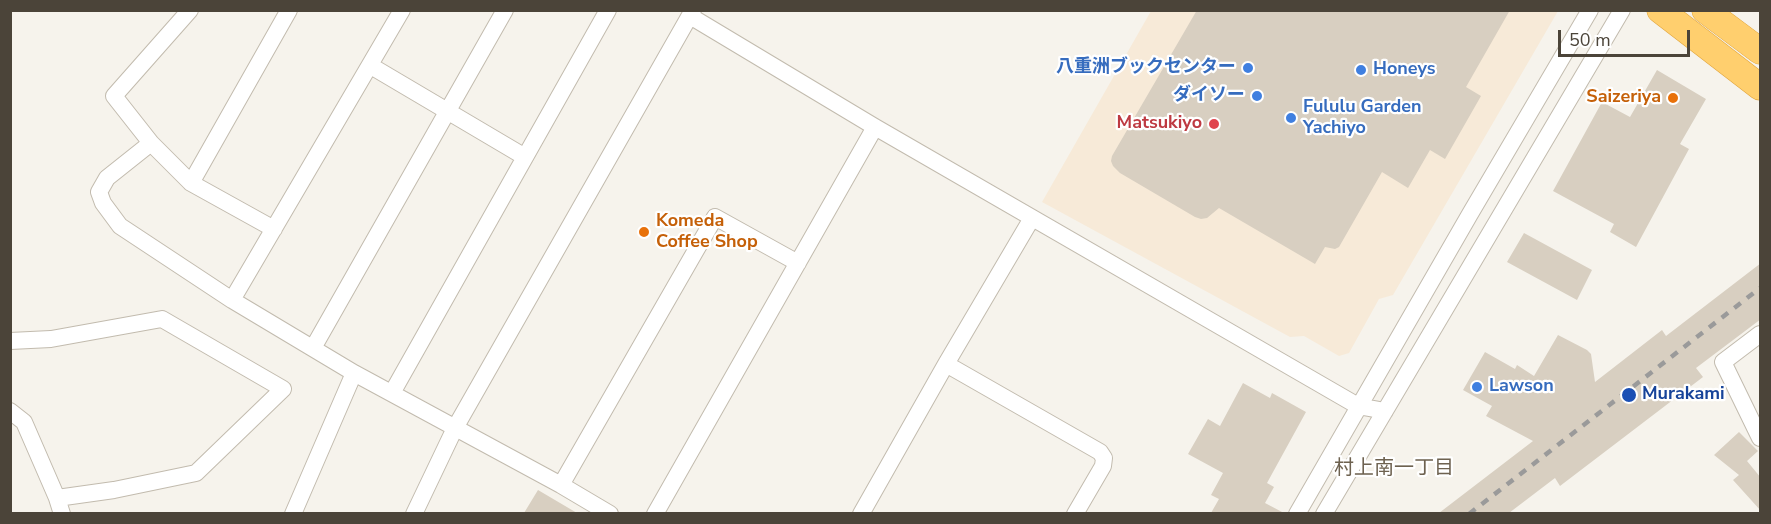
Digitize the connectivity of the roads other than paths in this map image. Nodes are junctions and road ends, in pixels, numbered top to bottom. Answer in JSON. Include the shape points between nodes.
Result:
{"nodes":[{"id":1,"x":190,"y":10,"type":"edge"},
{"id":2,"x":289,"y":10,"type":"edge"},
{"id":3,"x":402,"y":10,"type":"edge"},
{"id":4,"x":505,"y":10,"type":"edge"},
{"id":5,"x":609,"y":10,"type":"edge"},
{"id":6,"x":1590,"y":10,"type":"edge"},
{"id":7,"x":1622,"y":10,"type":"edge"},
{"id":8,"x":1660,"y":10,"type":"edge"},
{"id":9,"x":1705,"y":10,"type":"edge"},
{"id":10,"x":692,"y":13,"type":"edge"},
{"id":11,"x":1761,"y":51,"type":"edge"},
{"id":12,"x":371,"y":66,"type":"junction"},
{"id":13,"x":1761,"y":87,"type":"edge"},
{"id":14,"x":448,"y":112,"type":"junction"},
{"id":15,"x":875,"y":127,"type":"junction"},
{"id":16,"x":152,"y":143,"type":"junction"},
{"id":17,"x":525,"y":158,"type":"junction"},
{"id":18,"x":191,"y":183,"type":"junction"},
{"id":19,"x":1032,"y":218,"type":"junction"},
{"id":20,"x":274,"y":229,"type":"junction"},
{"id":21,"x":798,"y":263,"type":"junction"},
{"id":22,"x":232,"y":300,"type":"junction"},
{"id":23,"x":1761,"y":334,"type":"edge"},
{"id":24,"x":10,"y":341,"type":"edge"},
{"id":25,"x":313,"y":348,"type":"junction"},
{"id":26,"x":946,"y":364,"type":"junction"},
{"id":27,"x":354,"y":373,"type":"junction"},
{"id":28,"x":392,"y":393,"type":"junction"},
{"id":29,"x":1358,"y":406,"type":"junction"},
{"id":30,"x":10,"y":411,"type":"edge"},
{"id":31,"x":1381,"y":418,"type":"junction"},
{"id":32,"x":455,"y":428,"type":"junction"},
{"id":33,"x":1761,"y":438,"type":"edge"},
{"id":34,"x":561,"y":485,"type":"junction"},
{"id":35,"x":59,"y":506,"type":"edge"},
{"id":36,"x":293,"y":513,"type":"edge"},
{"id":37,"x":414,"y":513,"type":"edge"},
{"id":38,"x":610,"y":513,"type":"edge"},
{"id":39,"x":655,"y":513,"type":"edge"},
{"id":40,"x":861,"y":513,"type":"edge"},
{"id":41,"x":1075,"y":513,"type":"edge"},
{"id":42,"x":1297,"y":513,"type":"edge"},
{"id":43,"x":1324,"y":513,"type":"edge"}],
"edges":[{"from":1,"to":16,"type":"street","via":[[114,96]]},
{"from":2,"to":18,"type":"street"},
{"from":3,"to":12,"type":"street"},
{"from":4,"to":14,"type":"street"},
{"from":5,"to":17,"type":"street"},
{"from":6,"to":29,"type":"street"},
{"from":7,"to":31,"type":"street"},
{"from":8,"to":13,"type":"highway"},
{"from":9,"to":11,"type":"highway"},
{"from":10,"to":15,"type":"street"},
{"from":10,"to":32,"type":"street"},
{"from":12,"to":14,"type":"street"},
{"from":12,"to":20,"type":"street"},
{"from":14,"to":17,"type":"street"},
{"from":14,"to":25,"type":"street"},
{"from":15,"to":19,"type":"street"},
{"from":15,"to":21,"type":"street"},
{"from":16,"to":18,"type":"street"},
{"from":16,"to":22,"type":"street","via":[[107,178],[99,192],[103,203],[120,226]]},
{"from":17,"to":28,"type":"street"},
{"from":18,"to":20,"type":"street"},
{"from":19,"to":26,"type":"street"},
{"from":19,"to":29,"type":"street"},
{"from":20,"to":22,"type":"street"},
{"from":21,"to":34,"type":"street","via":[[715,217]]},
{"from":21,"to":39,"type":"street"},
{"from":22,"to":25,"type":"street"},
{"from":23,"to":33,"type":"street","via":[[1723,362]]},
{"from":24,"to":35,"type":"street","via":[[51,339],[162,319],[282,389],[196,473]]},
{"from":25,"to":27,"type":"street"},
{"from":26,"to":40,"type":"street"},
{"from":26,"to":41,"type":"street","via":[[1100,452],[1104,458],[1102,465]]},
{"from":27,"to":28,"type":"street"},
{"from":27,"to":36,"type":"street"},
{"from":28,"to":32,"type":"street"},
{"from":29,"to":31,"type":"street"},
{"from":29,"to":42,"type":"street"},
{"from":30,"to":35,"type":"street","via":[[24,423]]},
{"from":31,"to":43,"type":"street"},
{"from":32,"to":34,"type":"street"},
{"from":32,"to":37,"type":"street"},
{"from":34,"to":38,"type":"street"}]}
